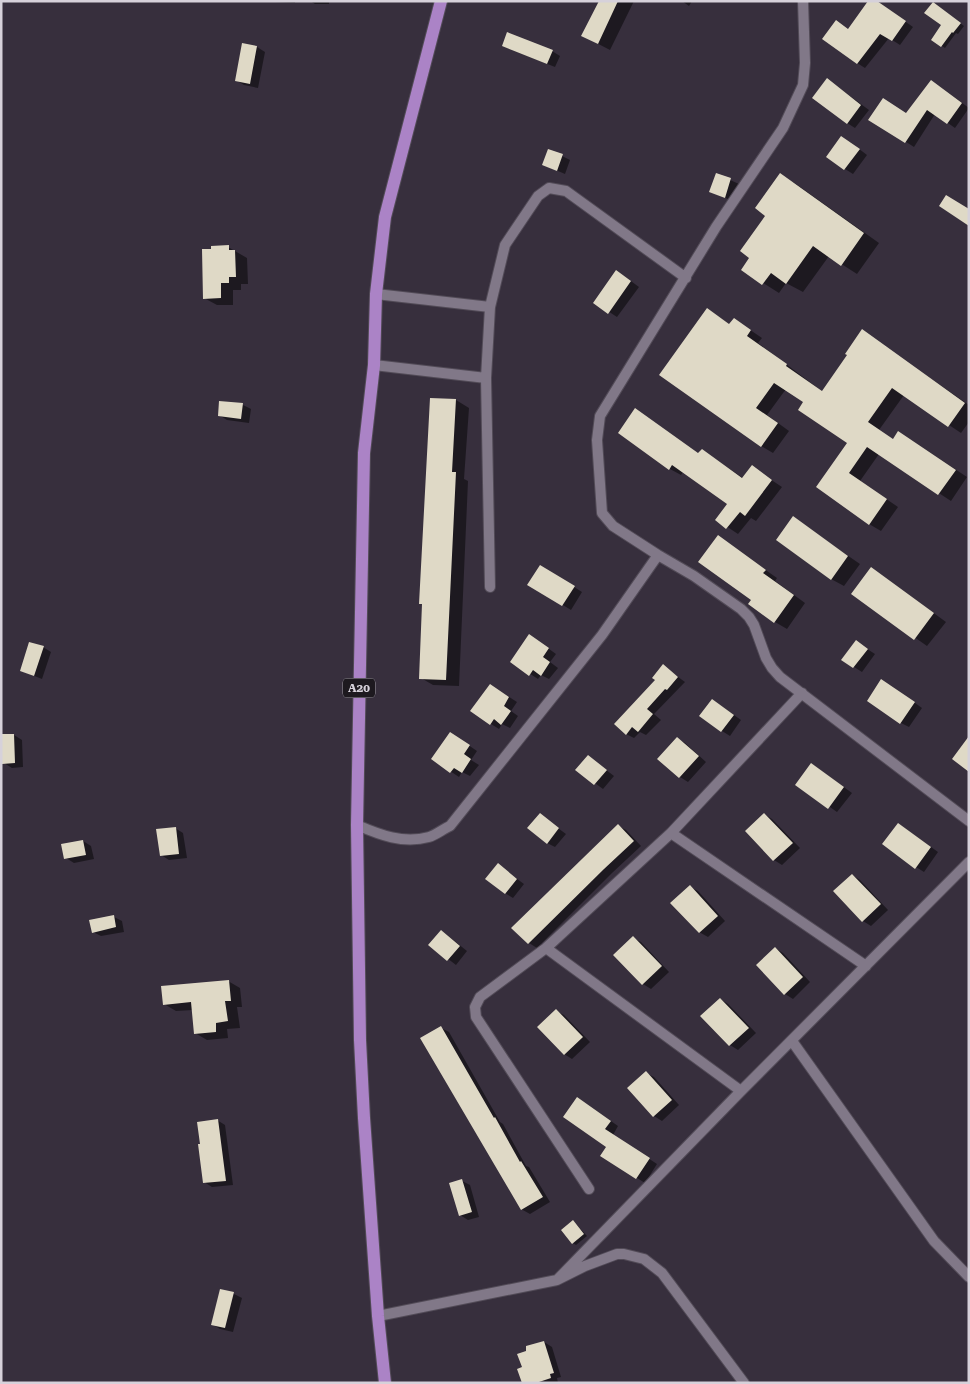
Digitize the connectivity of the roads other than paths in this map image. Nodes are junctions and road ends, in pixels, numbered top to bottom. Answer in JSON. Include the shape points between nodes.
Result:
{"nodes":[{"id":1,"x":442,"y":1,"type":"edge"},
{"id":2,"x":803,"y":1,"type":"edge"},
{"id":3,"x":686,"y":278,"type":"junction"},
{"id":4,"x":376,"y":294,"type":"junction"},
{"id":5,"x":490,"y":307,"type":"junction"},
{"id":6,"x":374,"y":365,"type":"junction"},
{"id":7,"x":486,"y":378,"type":"junction"},
{"id":8,"x":658,"y":555,"type":"junction"},
{"id":9,"x":490,"y":587,"type":"dead end"},
{"id":10,"x":802,"y":693,"type":"junction"},
{"id":11,"x":969,"y":821,"type":"edge"},
{"id":12,"x":357,"y":825,"type":"junction"},
{"id":13,"x":670,"y":833,"type":"junction"},
{"id":14,"x":967,"y":868,"type":"edge"},
{"id":15,"x":546,"y":948,"type":"junction"},
{"id":16,"x":866,"y":966,"type":"junction"},
{"id":17,"x":792,"y":1041,"type":"junction"},
{"id":18,"x":741,"y":1091,"type":"junction"},
{"id":19,"x":589,"y":1189,"type":"dead end"},
{"id":20,"x":969,"y":1277,"type":"edge"},
{"id":21,"x":557,"y":1280,"type":"junction"},
{"id":22,"x":378,"y":1316,"type":"junction"},
{"id":23,"x":386,"y":1383,"type":"edge"},
{"id":24,"x":744,"y":1383,"type":"edge"}],
"edges":[{"from":1,"to":4,"type":"main road","number":"A20","via":[[385,217]]},
{"from":2,"to":3,"type":"street","via":[[803,85],[783,128],[716,227]]},
{"from":3,"to":5,"type":"street","via":[[566,191],[549,188],[538,196],[505,245]]},
{"from":3,"to":8,"type":"street","via":[[600,416],[597,440],[602,513],[613,526]]},
{"from":4,"to":5,"type":"street"},
{"from":4,"to":6,"type":"main road","number":"A20"},
{"from":5,"to":7,"type":"street"},
{"from":6,"to":7,"type":"street"},
{"from":6,"to":12,"type":"main road","number":"A20","via":[[364,453]]},
{"from":7,"to":9,"type":"street"},
{"from":8,"to":10,"type":"street","via":[[741,609],[754,625],[772,668]]},
{"from":8,"to":12,"type":"street","via":[[602,634],[450,826],[430,837],[406,840],[380,835]]},
{"from":10,"to":11,"type":"street"},
{"from":10,"to":13,"type":"street"},
{"from":12,"to":22,"type":"main road","number":"A20","via":[[360,1040]]},
{"from":13,"to":15,"type":"street"},
{"from":13,"to":16,"type":"street"},
{"from":14,"to":16,"type":"street"},
{"from":15,"to":18,"type":"street"},
{"from":15,"to":19,"type":"street","via":[[480,997],[475,1007],[476,1017]]},
{"from":16,"to":17,"type":"street"},
{"from":17,"to":18,"type":"street"},
{"from":17,"to":20,"type":"street","via":[[934,1242]]},
{"from":18,"to":21,"type":"street"},
{"from":21,"to":22,"type":"street"},
{"from":21,"to":24,"type":"street","via":[[617,1254],[644,1259],[662,1273]]},
{"from":22,"to":23,"type":"main road","number":"A20"}]}
